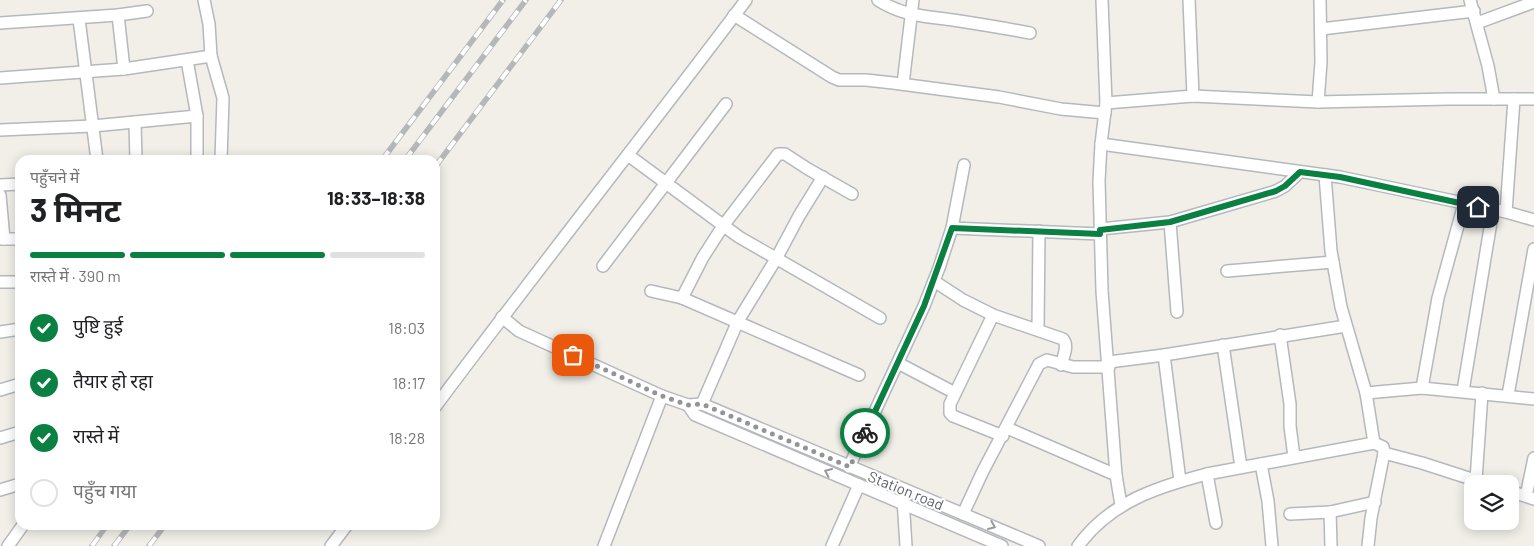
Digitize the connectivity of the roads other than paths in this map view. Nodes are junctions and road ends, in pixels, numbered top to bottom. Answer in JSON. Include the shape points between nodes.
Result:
{"nodes":[{"id":1,"x":204,"y":0,"type":"edge"},
{"id":2,"x":746,"y":0,"type":"edge"},
{"id":3,"x":878,"y":0,"type":"edge"},
{"id":4,"x":913,"y":0,"type":"edge"},
{"id":5,"x":1102,"y":0,"type":"edge"},
{"id":6,"x":1188,"y":0,"type":"edge"},
{"id":7,"x":1320,"y":0,"type":"edge"},
{"id":8,"x":1534,"y":2,"type":"edge"},
{"id":9,"x":1472,"y":6,"type":"edge"},
{"id":10,"x":147,"y":11,"type":"dead end"},
{"id":11,"x":118,"y":15,"type":"junction"},
{"id":12,"x":734,"y":15,"type":"junction"},
{"id":13,"x":912,"y":15,"type":"junction"},
{"id":14,"x":79,"y":19,"type":"junction"},
{"id":15,"x":0,"y":23,"type":"edge"},
{"id":16,"x":1477,"y":23,"type":"junction"},
{"id":17,"x":1321,"y":29,"type":"junction"},
{"id":18,"x":1030,"y":33,"type":"dead end"},
{"id":19,"x":212,"y":56,"type":"junction"},
{"id":20,"x":187,"y":60,"type":"junction"},
{"id":21,"x":124,"y":69,"type":"junction"},
{"id":22,"x":86,"y":73,"type":"junction"},
{"id":23,"x":0,"y":78,"type":"edge"},
{"id":24,"x":903,"y":84,"type":"junction"},
{"id":25,"x":1193,"y":96,"type":"junction"},
{"id":26,"x":1494,"y":99,"type":"junction"},
{"id":27,"x":1514,"y":99,"type":"junction"},
{"id":28,"x":1534,"y":99,"type":"edge"},
{"id":29,"x":1318,"y":102,"type":"junction"},
{"id":30,"x":726,"y":104,"type":"dead end"},
{"id":31,"x":1106,"y":108,"type":"junction"},
{"id":32,"x":197,"y":116,"type":"junction"},
{"id":33,"x":135,"y":122,"type":"junction"},
{"id":34,"x":93,"y":126,"type":"junction"},
{"id":35,"x":0,"y":130,"type":"edge"},
{"id":36,"x":1101,"y":144,"type":"junction"},
{"id":37,"x":96,"y":155,"type":"edge"},
{"id":38,"x":136,"y":155,"type":"edge"},
{"id":39,"x":197,"y":155,"type":"edge"},
{"id":40,"x":221,"y":155,"type":"edge"},
{"id":41,"x":628,"y":155,"type":"junction"},
{"id":42,"x":964,"y":164,"type":"dead end"},
{"id":43,"x":1300,"y":172,"type":"junction"},
{"id":44,"x":1326,"y":175,"type":"junction"},
{"id":45,"x":822,"y":177,"type":"junction"},
{"id":46,"x":15,"y":184,"type":"edge"},
{"id":47,"x":667,"y":184,"type":"junction"},
{"id":48,"x":0,"y":185,"type":"edge"},
{"id":49,"x":852,"y":194,"type":"dead end"},
{"id":50,"x":0,"y":195,"type":"edge"},
{"id":51,"x":1464,"y":204,"type":"junction"},
{"id":52,"x":1493,"y":210,"type":"junction"},
{"id":53,"x":1506,"y":212,"type":"junction"},
{"id":54,"x":1534,"y":220,"type":"edge"},
{"id":55,"x":1170,"y":222,"type":"junction"},
{"id":56,"x":723,"y":226,"type":"junction"},
{"id":57,"x":952,"y":228,"type":"junction"},
{"id":58,"x":1039,"y":231,"type":"junction"},
{"id":59,"x":1100,"y":232,"type":"junction"},
{"id":60,"x":2,"y":239,"type":"edge"},
{"id":61,"x":15,"y":239,"type":"edge"},
{"id":62,"x":1534,"y":249,"type":"edge"},
{"id":63,"x":776,"y":259,"type":"junction"},
{"id":64,"x":1333,"y":262,"type":"junction"},
{"id":65,"x":604,"y":266,"type":"dead end"},
{"id":66,"x":1227,"y":271,"type":"dead end"},
{"id":67,"x":934,"y":281,"type":"junction"},
{"id":68,"x":0,"y":282,"type":"edge"},
{"id":69,"x":15,"y":282,"type":"edge"},
{"id":70,"x":651,"y":291,"type":"dead end"},
{"id":71,"x":682,"y":298,"type":"junction"},
{"id":72,"x":1177,"y":312,"type":"dead end"},
{"id":73,"x":993,"y":315,"type":"junction"},
{"id":74,"x":502,"y":317,"type":"junction"},
{"id":75,"x":880,"y":318,"type":"dead end"},
{"id":76,"x":738,"y":321,"type":"junction"},
{"id":77,"x":1346,"y":326,"type":"junction"},
{"id":78,"x":15,"y":330,"type":"edge"},
{"id":79,"x":1038,"y":330,"type":"junction"},
{"id":80,"x":0,"y":332,"type":"edge"},
{"id":81,"x":1280,"y":335,"type":"junction"},
{"id":82,"x":1223,"y":345,"type":"junction"},
{"id":83,"x":1164,"y":355,"type":"junction"},
{"id":84,"x":898,"y":363,"type":"junction"},
{"id":85,"x":1109,"y":364,"type":"junction"},
{"id":86,"x":1061,"y":365,"type":"junction"},
{"id":87,"x":859,"y":375,"type":"dead end"},
{"id":88,"x":15,"y":386,"type":"edge"},
{"id":89,"x":1422,"y":388,"type":"junction"},
{"id":90,"x":0,"y":390,"type":"edge"},
{"id":91,"x":1463,"y":391,"type":"junction"},
{"id":92,"x":955,"y":393,"type":"junction"},
{"id":93,"x":1366,"y":393,"type":"junction"},
{"id":94,"x":1482,"y":393,"type":"junction"},
{"id":95,"x":662,"y":396,"type":"junction"},
{"id":96,"x":1508,"y":396,"type":"junction"},
{"id":97,"x":1534,"y":399,"type":"edge"},
{"id":98,"x":440,"y":400,"type":"edge"},
{"id":99,"x":702,"y":404,"type":"junction"},
{"id":100,"x":688,"y":405,"type":"junction"},
{"id":101,"x":1005,"y":432,"type":"junction"},
{"id":102,"x":15,"y":434,"type":"edge"},
{"id":103,"x":0,"y":438,"type":"edge"},
{"id":104,"x":1374,"y":443,"type":"junction"},
{"id":105,"x":1384,"y":453,"type":"junction"},
{"id":106,"x":1294,"y":457,"type":"junction"},
{"id":107,"x":1534,"y":458,"type":"edge"},
{"id":108,"x":1261,"y":464,"type":"junction"},
{"id":109,"x":850,"y":467,"type":"junction"},
{"id":110,"x":1241,"y":468,"type":"junction"},
{"id":111,"x":1207,"y":474,"type":"junction"},
{"id":112,"x":1116,"y":475,"type":"junction"},
{"id":113,"x":1476,"y":475,"type":"edge"},
{"id":114,"x":1464,"y":476,"type":"edge"},
{"id":115,"x":1180,"y":481,"type":"junction"},
{"id":116,"x":860,"y":485,"type":"junction"},
{"id":117,"x":15,"y":486,"type":"edge"},
{"id":118,"x":0,"y":490,"type":"edge"},
{"id":119,"x":902,"y":490,"type":"junction"},
{"id":120,"x":1530,"y":498,"type":"edge"},
{"id":121,"x":1375,"y":502,"type":"junction"},
{"id":122,"x":903,"y":504,"type":"junction"},
{"id":123,"x":1121,"y":505,"type":"junction"},
{"id":124,"x":1330,"y":512,"type":"junction"},
{"id":125,"x":963,"y":514,"type":"junction"},
{"id":126,"x":1290,"y":514,"type":"dead end"},
{"id":127,"x":1216,"y":523,"type":"dead end"},
{"id":128,"x":19,"y":530,"type":"edge"},
{"id":129,"x":343,"y":530,"type":"edge"},
{"id":130,"x":8,"y":546,"type":"edge"},
{"id":131,"x":331,"y":546,"type":"edge"},
{"id":132,"x":604,"y":546,"type":"edge"},
{"id":133,"x":832,"y":546,"type":"edge"},
{"id":134,"x":906,"y":546,"type":"edge"},
{"id":135,"x":1002,"y":546,"type":"edge"},
{"id":136,"x":1039,"y":546,"type":"edge"},
{"id":137,"x":1078,"y":546,"type":"edge"},
{"id":138,"x":1272,"y":546,"type":"edge"},
{"id":139,"x":1331,"y":546,"type":"edge"},
{"id":140,"x":1368,"y":546,"type":"edge"}],
"edges":[{"from":1,"to":19,"type":"street"},
{"from":2,"to":12,"type":"street"},
{"from":3,"to":13,"type":"street"},
{"from":4,"to":13,"type":"street"},
{"from":5,"to":31,"type":"street"},
{"from":6,"to":25,"type":"street"},
{"from":7,"to":17,"type":"street"},
{"from":8,"to":16,"type":"street"},
{"from":9,"to":16,"type":"street"},
{"from":9,"to":17,"type":"street"},
{"from":10,"to":11,"type":"street"},
{"from":11,"to":14,"type":"street"},
{"from":11,"to":21,"type":"street"},
{"from":12,"to":24,"type":"street","via":[[839,80]]},
{"from":12,"to":41,"type":"street"},
{"from":13,"to":18,"type":"street"},
{"from":13,"to":24,"type":"street"},
{"from":14,"to":15,"type":"street"},
{"from":14,"to":22,"type":"street"},
{"from":16,"to":26,"type":"street"},
{"from":17,"to":29,"type":"street"},
{"from":19,"to":20,"type":"street"},
{"from":19,"to":40,"type":"street","via":[[222,98]]},
{"from":20,"to":21,"type":"street"},
{"from":20,"to":32,"type":"street"},
{"from":21,"to":22,"type":"street"},
{"from":22,"to":23,"type":"street"},
{"from":22,"to":34,"type":"street"},
{"from":24,"to":31,"type":"street","via":[[1061,109]]},
{"from":25,"to":29,"type":"street"},
{"from":25,"to":31,"type":"street"},
{"from":26,"to":27,"type":"street"},
{"from":26,"to":29,"type":"street"},
{"from":27,"to":28,"type":"street"},
{"from":27,"to":53,"type":"street"},
{"from":30,"to":47,"type":"street"},
{"from":31,"to":36,"type":"street"},
{"from":32,"to":33,"type":"street"},
{"from":32,"to":39,"type":"street"},
{"from":33,"to":34,"type":"street"},
{"from":33,"to":38,"type":"street"},
{"from":34,"to":35,"type":"street"},
{"from":34,"to":37,"type":"street"},
{"from":36,"to":43,"type":"street"},
{"from":36,"to":59,"type":"street"},
{"from":41,"to":47,"type":"street"},
{"from":41,"to":74,"type":"street"},
{"from":42,"to":57,"type":"street"},
{"from":43,"to":44,"type":"street"},
{"from":43,"to":55,"type":"street","via":[[1276,191]]},
{"from":44,"to":51,"type":"street"},
{"from":44,"to":64,"type":"street"},
{"from":45,"to":49,"type":"street"},
{"from":45,"to":56,"type":"street","via":[[785,154],[778,154]]},
{"from":45,"to":63,"type":"street"},
{"from":46,"to":48,"type":"street"},
{"from":47,"to":56,"type":"street"},
{"from":47,"to":65,"type":"street"},
{"from":50,"to":60,"type":"street"},
{"from":51,"to":52,"type":"street"},
{"from":51,"to":89,"type":"street","via":[[1438,298]]},
{"from":52,"to":53,"type":"street"},
{"from":52,"to":91,"type":"street"},
{"from":53,"to":54,"type":"street"},
{"from":55,"to":59,"type":"street"},
{"from":55,"to":72,"type":"street"},
{"from":56,"to":63,"type":"street"},
{"from":56,"to":71,"type":"street"},
{"from":57,"to":58,"type":"street"},
{"from":57,"to":67,"type":"street"},
{"from":58,"to":59,"type":"street"},
{"from":58,"to":79,"type":"street"},
{"from":59,"to":85,"type":"street"},
{"from":60,"to":61,"type":"street"},
{"from":62,"to":96,"type":"street"},
{"from":63,"to":75,"type":"street"},
{"from":63,"to":76,"type":"street"},
{"from":64,"to":66,"type":"street"},
{"from":64,"to":77,"type":"street"},
{"from":67,"to":73,"type":"street"},
{"from":67,"to":84,"type":"street"},
{"from":68,"to":69,"type":"street"},
{"from":70,"to":71,"type":"street"},
{"from":71,"to":76,"type":"street"},
{"from":73,"to":79,"type":"street"},
{"from":73,"to":92,"type":"street"},
{"from":74,"to":95,"type":"street","name":"Station road","via":[[519,331]]},
{"from":74,"to":98,"type":"street"},
{"from":76,"to":87,"type":"street"},
{"from":76,"to":99,"type":"street"},
{"from":77,"to":81,"type":"street"},
{"from":77,"to":93,"type":"street"},
{"from":78,"to":80,"type":"street"},
{"from":79,"to":86,"type":"street","via":[[1065,342]]},
{"from":81,"to":82,"type":"street"},
{"from":81,"to":106,"type":"street"},
{"from":82,"to":83,"type":"street"},
{"from":82,"to":110,"type":"street"},
{"from":83,"to":85,"type":"street"},
{"from":83,"to":115,"type":"street"},
{"from":84,"to":92,"type":"street"},
{"from":84,"to":109,"type":"street"},
{"from":85,"to":86,"type":"street"},
{"from":85,"to":112,"type":"street"},
{"from":86,"to":101,"type":"street","via":[[1047,360],[1039,364]]},
{"from":88,"to":90,"type":"street"},
{"from":89,"to":91,"type":"street"},
{"from":89,"to":93,"type":"street"},
{"from":91,"to":94,"type":"street"},
{"from":92,"to":101,"type":"street","via":[[950,413]]},
{"from":93,"to":104,"type":"street"},
{"from":94,"to":96,"type":"street"},
{"from":94,"to":113,"type":"street"},
{"from":95,"to":100,"type":"street","name":"Station road"},
{"from":95,"to":132,"type":"street"},
{"from":96,"to":97,"type":"street"},
{"from":99,"to":100,"type":"street","name":"Station road"},
{"from":99,"to":109,"type":"street","name":"Station road"},
{"from":116,"to":100,"type":"street","name":"Station road","one_way":true,"via":[[695,414]]},
{"from":101,"to":112,"type":"street"},
{"from":101,"to":125,"type":"street"},
{"from":102,"to":103,"type":"street"},
{"from":104,"to":105,"type":"street","via":[[1383,447]]},
{"from":104,"to":106,"type":"street"},
{"from":105,"to":114,"type":"street"},
{"from":105,"to":121,"type":"street"},
{"from":106,"to":108,"type":"street"},
{"from":107,"to":120,"type":"street"},
{"from":108,"to":110,"type":"street"},
{"from":108,"to":138,"type":"street"},
{"from":109,"to":119,"type":"street","name":"Station road"},
{"from":110,"to":111,"type":"street"},
{"from":111,"to":115,"type":"street"},
{"from":111,"to":127,"type":"street"},
{"from":112,"to":123,"type":"street"},
{"from":115,"to":123,"type":"street"},
{"from":116,"to":122,"type":"street","name":"Station road"},
{"from":116,"to":133,"type":"street"},
{"from":117,"to":118,"type":"street"},
{"from":119,"to":122,"type":"street"},
{"from":119,"to":125,"type":"street","name":"Station road"},
{"from":121,"to":124,"type":"street"},
{"from":121,"to":140,"type":"street"},
{"from":122,"to":134,"type":"street"},
{"from":122,"to":135,"type":"street","name":"Station road"},
{"from":123,"to":137,"type":"street","via":[[1095,526]]},
{"from":124,"to":126,"type":"street"},
{"from":124,"to":139,"type":"street"},
{"from":125,"to":136,"type":"street","name":"Station road","one_way":true},
{"from":128,"to":130,"type":"street"},
{"from":129,"to":131,"type":"street"}]}
